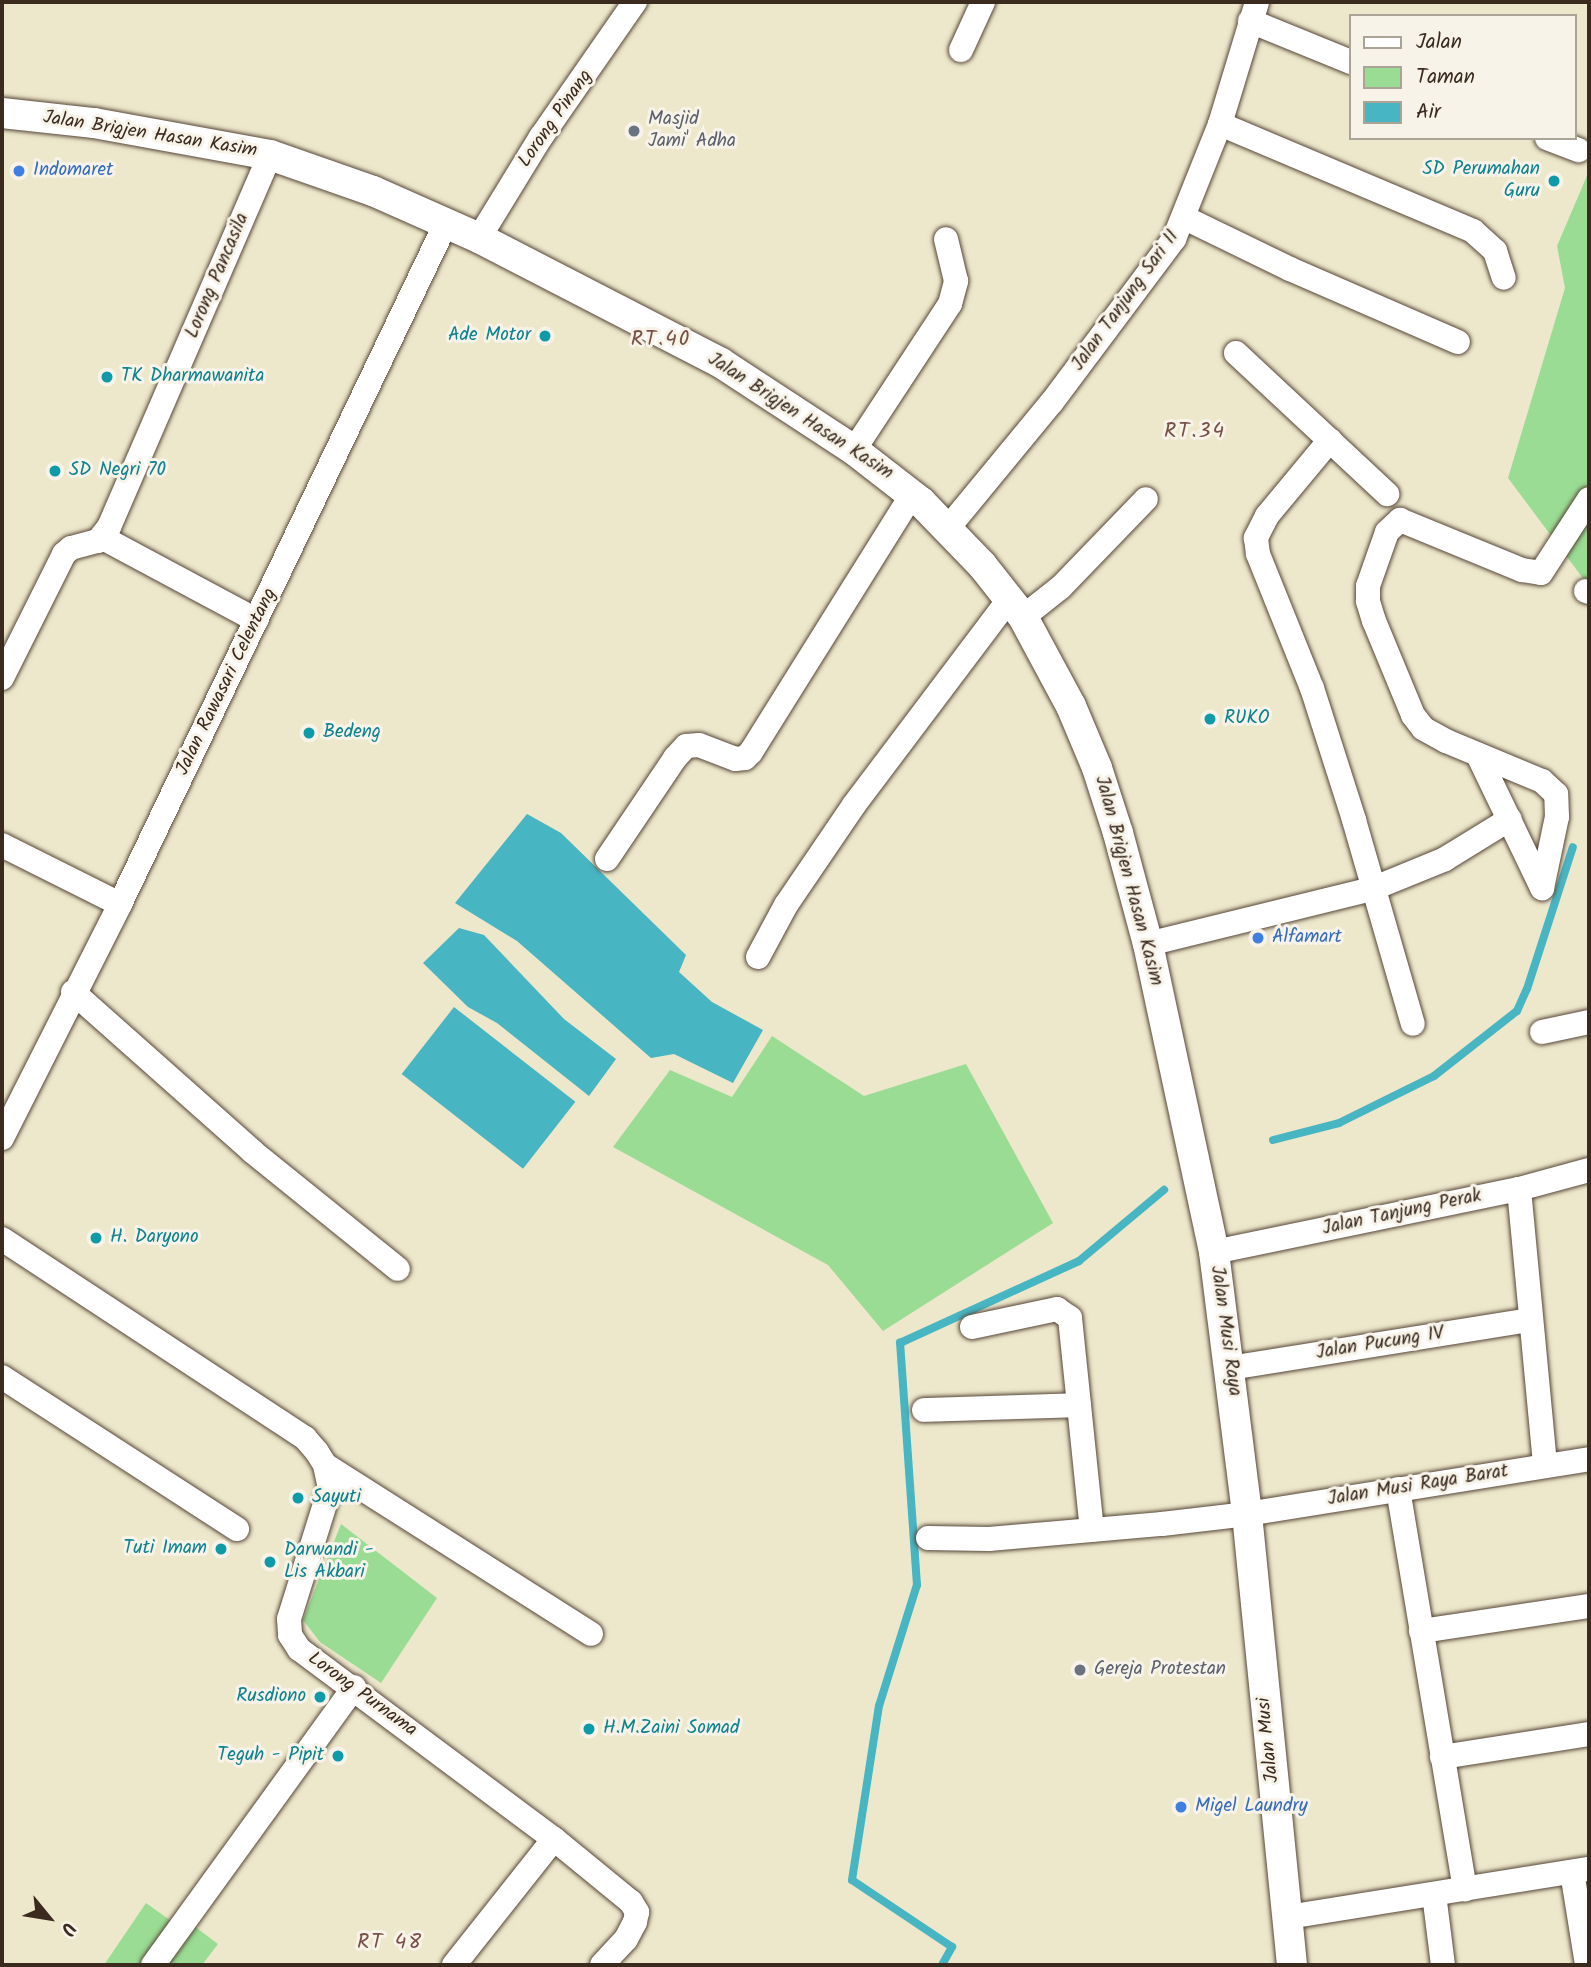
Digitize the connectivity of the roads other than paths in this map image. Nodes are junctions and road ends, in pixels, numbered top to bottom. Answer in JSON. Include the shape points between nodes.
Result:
{"nodes":[{"id":1,"x":635,"y":2,"type":"edge"},
{"id":2,"x":983,"y":2,"type":"edge"},
{"id":3,"x":1254,"y":11,"type":"edge"},
{"id":4,"x":961,"y":50,"type":"dead end"},
{"id":5,"x":1350,"y":61,"type":"edge"},
{"id":6,"x":2,"y":113,"type":"edge"},
{"id":7,"x":1220,"y":124,"type":"junction"},
{"id":8,"x":1552,"y":140,"type":"edge"},
{"id":9,"x":1579,"y":150,"type":"dead end"},
{"id":10,"x":270,"y":155,"type":"junction"},
{"id":11,"x":1185,"y":218,"type":"junction"},
{"id":12,"x":446,"y":223,"type":"junction"},
{"id":13,"x":479,"y":237,"type":"junction"},
{"id":14,"x":946,"y":239,"type":"dead end"},
{"id":15,"x":1504,"y":278,"type":"dead end"},
{"id":16,"x":1458,"y":342,"type":"dead end"},
{"id":17,"x":1236,"y":353,"type":"dead end"},
{"id":18,"x":1330,"y":440,"type":"junction"},
{"id":19,"x":854,"y":450,"type":"junction"},
{"id":20,"x":912,"y":494,"type":"junction"},
{"id":21,"x":1387,"y":494,"type":"dead end"},
{"id":22,"x":1146,"y":499,"type":"dead end"},
{"id":23,"x":1589,"y":499,"type":"edge"},
{"id":24,"x":948,"y":528,"type":"junction"},
{"id":25,"x":103,"y":538,"type":"junction"},
{"id":26,"x":1016,"y":608,"type":"junction"},
{"id":27,"x":256,"y":620,"type":"junction"},
{"id":28,"x":2,"y":678,"type":"edge"},
{"id":29,"x":1478,"y":755,"type":"junction"},
{"id":30,"x":1510,"y":819,"type":"junction"},
{"id":31,"x":2,"y":845,"type":"edge"},
{"id":32,"x":607,"y":859,"type":"dead end"},
{"id":33,"x":1372,"y":889,"type":"junction"},
{"id":34,"x":120,"y":904,"type":"junction"},
{"id":35,"x":1148,"y":944,"type":"junction"},
{"id":36,"x":758,"y":957,"type":"dead end"},
{"id":37,"x":74,"y":992,"type":"junction"},
{"id":38,"x":1589,"y":1022,"type":"edge"},
{"id":39,"x":1413,"y":1024,"type":"dead end"},
{"id":40,"x":1542,"y":1032,"type":"dead end"},
{"id":41,"x":2,"y":1138,"type":"edge"},
{"id":42,"x":1192,"y":1150,"type":"joint"},
{"id":43,"x":1589,"y":1170,"type":"edge"},
{"id":44,"x":1519,"y":1189,"type":"junction"},
{"id":45,"x":2,"y":1238,"type":"edge"},
{"id":46,"x":1214,"y":1252,"type":"junction"},
{"id":47,"x":398,"y":1269,"type":"dead end"},
{"id":48,"x":1530,"y":1320,"type":"junction"},
{"id":49,"x":972,"y":1327,"type":"dead end"},
{"id":50,"x":1230,"y":1368,"type":"junction"},
{"id":51,"x":2,"y":1377,"type":"edge"},
{"id":52,"x":1079,"y":1405,"type":"junction"},
{"id":53,"x":924,"y":1410,"type":"dead end"},
{"id":54,"x":1589,"y":1459,"type":"edge"},
{"id":55,"x":325,"y":1465,"type":"junction"},
{"id":56,"x":1545,"y":1465,"type":"junction"},
{"id":57,"x":1398,"y":1489,"type":"junction"},
{"id":58,"x":1247,"y":1514,"type":"junction"},
{"id":59,"x":237,"y":1529,"type":"dead end"},
{"id":60,"x":1092,"y":1530,"type":"junction"},
{"id":61,"x":928,"y":1538,"type":"dead end"},
{"id":62,"x":1589,"y":1606,"type":"edge"},
{"id":63,"x":1422,"y":1631,"type":"junction"},
{"id":64,"x":592,"y":1634,"type":"dead end"},
{"id":65,"x":354,"y":1687,"type":"junction"},
{"id":66,"x":1589,"y":1734,"type":"edge"},
{"id":67,"x":1442,"y":1757,"type":"junction"},
{"id":68,"x":554,"y":1839,"type":"junction"},
{"id":69,"x":1581,"y":1871,"type":"edge"},
{"id":70,"x":1465,"y":1889,"type":"junction"},
{"id":71,"x":1434,"y":1894,"type":"junction"},
{"id":72,"x":1288,"y":1917,"type":"junction"},
{"id":73,"x":153,"y":1965,"type":"edge"},
{"id":74,"x":454,"y":1965,"type":"edge"},
{"id":75,"x":602,"y":1965,"type":"edge"},
{"id":76,"x":1292,"y":1965,"type":"edge"},
{"id":77,"x":1443,"y":1965,"type":"edge"},
{"id":78,"x":1587,"y":1965,"type":"edge"}],
"edges":[{"from":1,"to":13,"type":"street","name":"Lorong Pinang","via":[[541,137]]},
{"from":2,"to":4,"type":"street"},
{"from":3,"to":5,"type":"street"},
{"from":3,"to":7,"type":"street","name":"Jalan Tanjung Sari II"},
{"from":6,"to":10,"type":"street","name":"Jalan Brigjen Hasan Kasim","via":[[107,125]]},
{"from":7,"to":11,"type":"street","name":"Jalan Tanjung Sari II"},
{"from":7,"to":15,"type":"street","via":[[1473,231],[1495,251]]},
{"from":8,"to":9,"type":"street"},
{"from":10,"to":12,"type":"street","name":"Jalan Brigjen Hasan Kasim"},
{"from":10,"to":25,"type":"street","name":"Lorong Pancasila"},
{"from":11,"to":16,"type":"street"},
{"from":11,"to":24,"type":"street","name":"Jalan Tanjung Sari II","via":[[1118,317]]},
{"from":12,"to":13,"type":"street","name":"Jalan Brigjen Hasan Kasim"},
{"from":12,"to":27,"type":"street","name":"Jalan Rawasari Celentang"},
{"from":13,"to":19,"type":"street","name":"Jalan Brigjen Hasan Kasim","via":[[721,363]]},
{"from":14,"to":19,"type":"street","via":[[956,281],[950,304]]},
{"from":17,"to":18,"type":"street"},
{"from":18,"to":21,"type":"street"},
{"from":18,"to":33,"type":"street","via":[[1267,516],[1256,538],[1263,571],[1312,688]]},
{"from":19,"to":20,"type":"street","name":"Jalan Brigjen Hasan Kasim"},
{"from":20,"to":24,"type":"street","name":"Jalan Brigjen Hasan Kasim"},
{"from":20,"to":32,"type":"street","via":[[751,752],[740,760],[699,745],[687,746],[674,758]]},
{"from":22,"to":26,"type":"street","via":[[1060,587]]},
{"from":23,"to":29,"type":"street","via":[[1548,565],[1537,573],[1404,521],[1396,522],[1387,532],[1368,586],[1374,621],[1413,715],[1435,736]]},
{"from":24,"to":26,"type":"street","name":"Jalan Brigjen Hasan Kasim"},
{"from":25,"to":27,"type":"street"},
{"from":25,"to":28,"type":"street","via":[[64,554]]},
{"from":26,"to":35,"type":"street","name":"Jalan Brigjen Hasan Kasim","via":[[1071,706],[1097,768]]},
{"from":26,"to":36,"type":"street","via":[[855,805],[786,905]]},
{"from":27,"to":34,"type":"street","name":"Jalan Rawasari Celentang"},
{"from":29,"to":30,"type":"street"},
{"from":29,"to":30,"type":"street","via":[[1542,781],[1556,794],[1557,817],[1542,888]]},
{"from":30,"to":33,"type":"street","via":[[1445,859]]},
{"from":31,"to":34,"type":"street"},
{"from":33,"to":35,"type":"street"},
{"from":33,"to":39,"type":"street"},
{"from":34,"to":37,"type":"street","name":"Jalan Rawasari Celentang"},
{"from":35,"to":42,"type":"street","name":"Jalan Brigjen Hasan Kasim"},
{"from":37,"to":41,"type":"street","name":"Jalan Rawasari Celentang"},
{"from":37,"to":47,"type":"street","via":[[253,1152]]},
{"from":38,"to":40,"type":"street"},
{"from":42,"to":46,"type":"street","name":"Jalan Musi Raya"},
{"from":43,"to":44,"type":"street","name":"Jalan Tanjung Perak"},
{"from":44,"to":46,"type":"street","name":"Jalan Tanjung Perak"},
{"from":44,"to":48,"type":"street"},
{"from":45,"to":55,"type":"street","via":[[305,1438]]},
{"from":46,"to":50,"type":"street","name":"Jalan Musi Raya"},
{"from":48,"to":50,"type":"street","name":"Jalan Pucung IV"},
{"from":48,"to":56,"type":"street"},
{"from":49,"to":52,"type":"street","via":[[1051,1310],[1066,1313],[1072,1322]]},
{"from":50,"to":58,"type":"street","name":"Jalan Musi Raya"},
{"from":51,"to":59,"type":"street"},
{"from":52,"to":53,"type":"street"},
{"from":52,"to":60,"type":"street"},
{"from":54,"to":56,"type":"street","name":"Jalan Musi Raya Barat"},
{"from":55,"to":64,"type":"street"},
{"from":55,"to":65,"type":"street","name":"Lorong Purnama","via":[[330,1488],[289,1619],[289,1635],[299,1649]]},
{"from":56,"to":57,"type":"street","name":"Jalan Musi Raya Barat"},
{"from":57,"to":58,"type":"street","name":"Jalan Musi Raya Barat"},
{"from":57,"to":63,"type":"street"},
{"from":58,"to":60,"type":"street","name":"Jalan Musi Raya Barat"},
{"from":58,"to":72,"type":"street","name":"Jalan Musi"},
{"from":60,"to":61,"type":"street","name":"Jalan Musi Raya Barat","via":[[989,1539]]},
{"from":62,"to":63,"type":"street"},
{"from":63,"to":67,"type":"street"},
{"from":65,"to":68,"type":"street","name":"Lorong Purnama"},
{"from":65,"to":73,"type":"street"},
{"from":66,"to":67,"type":"street"},
{"from":67,"to":70,"type":"street"},
{"from":68,"to":74,"type":"street"},
{"from":68,"to":75,"type":"street","name":"Lorong Purnama","via":[[631,1902],[637,1912],[626,1939]]},
{"from":69,"to":70,"type":"street"},
{"from":69,"to":78,"type":"street"},
{"from":70,"to":71,"type":"street"},
{"from":71,"to":72,"type":"street"},
{"from":71,"to":77,"type":"street"},
{"from":72,"to":76,"type":"street","name":"Jalan Musi"}]}
